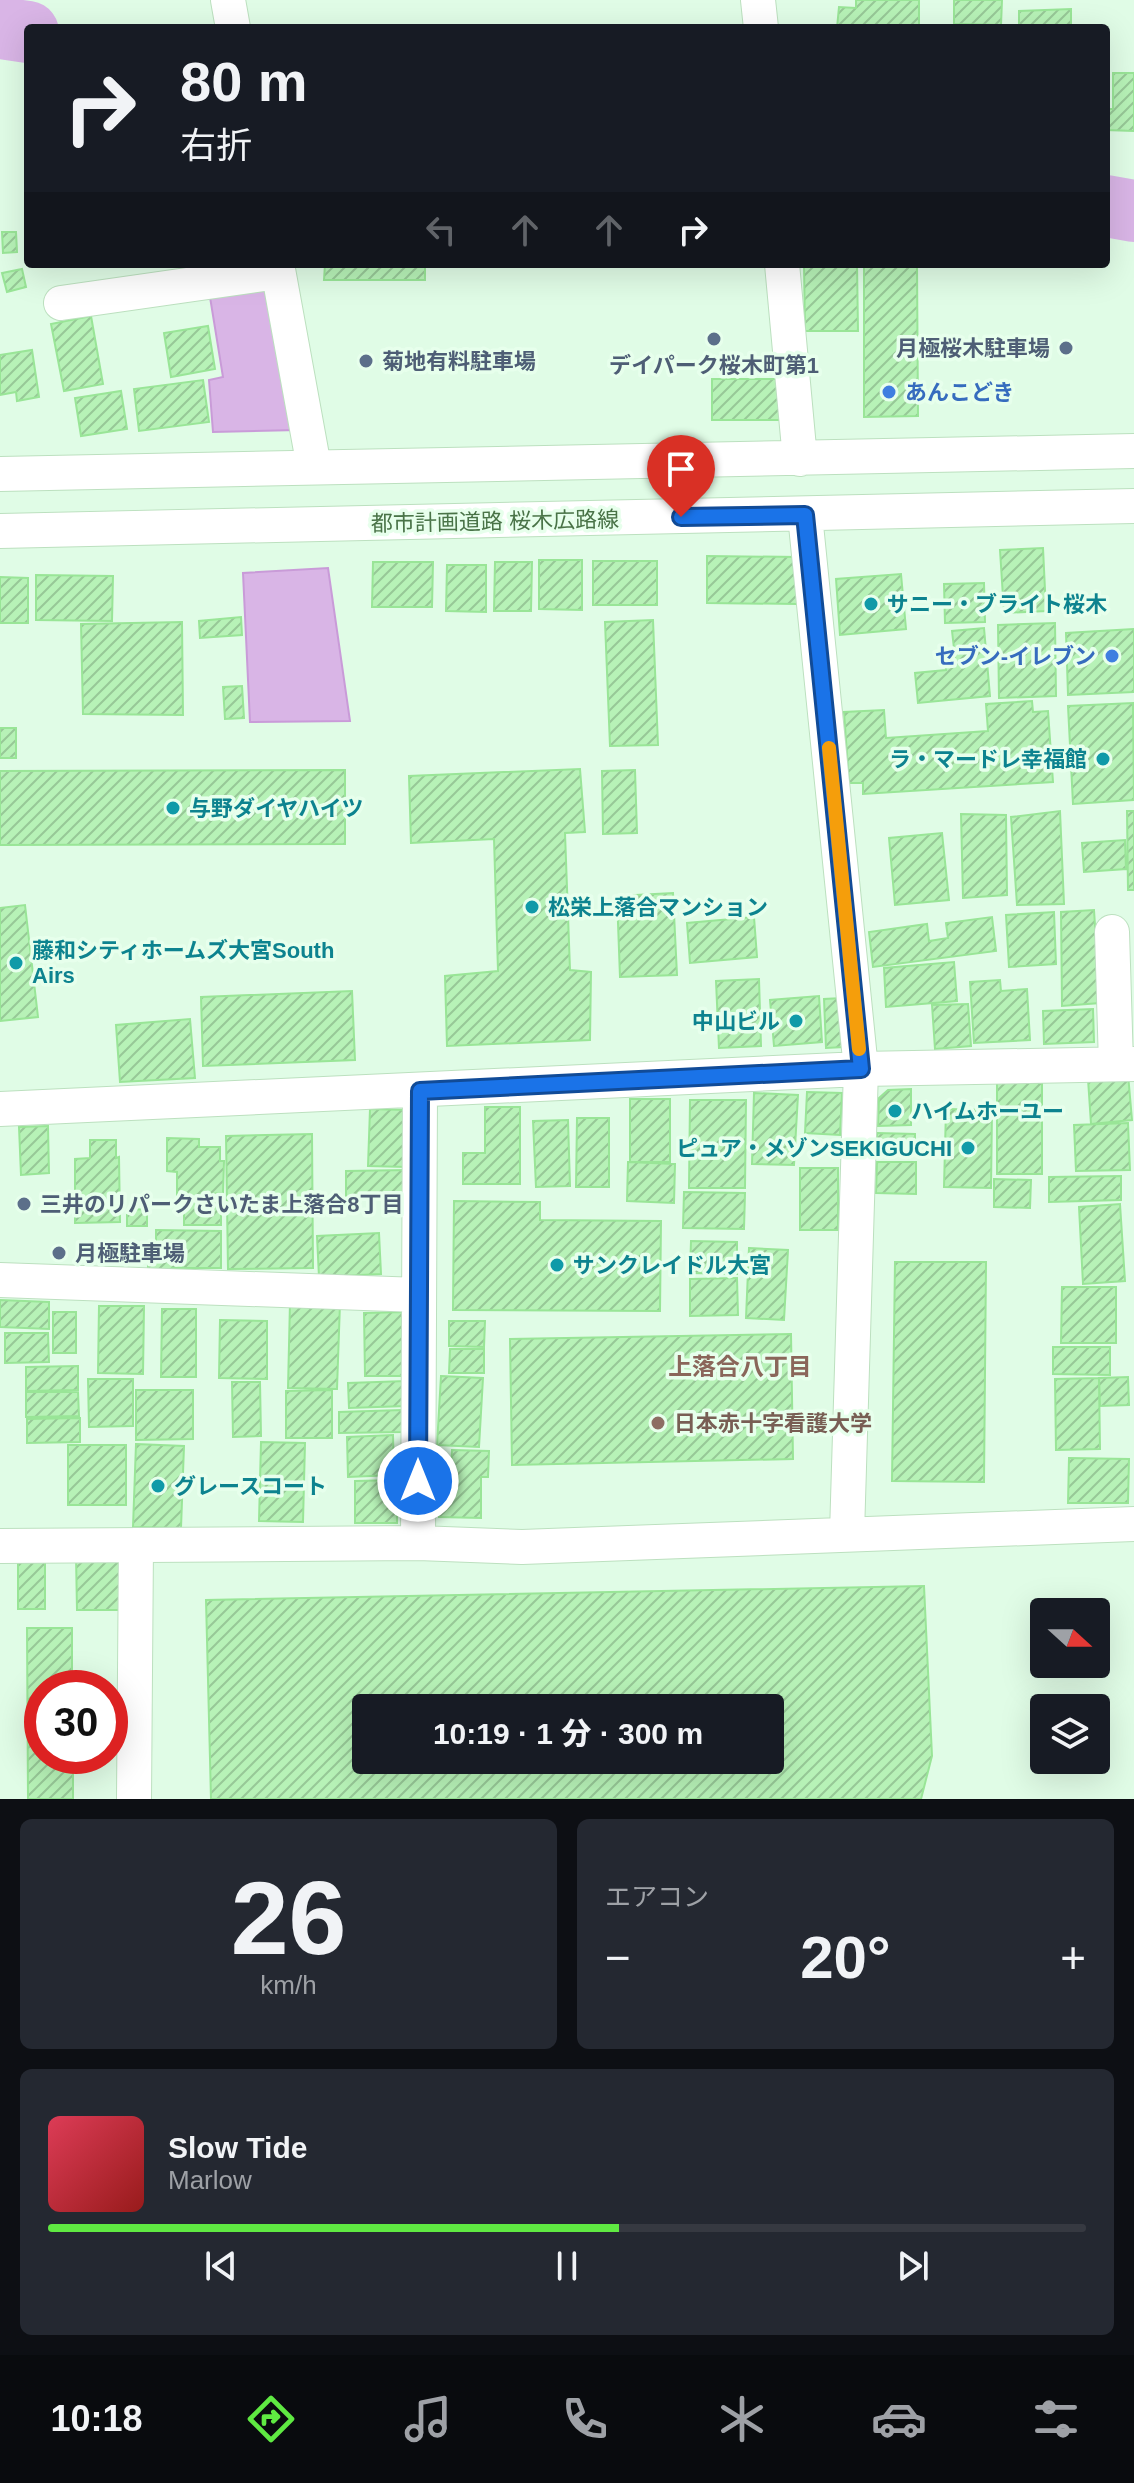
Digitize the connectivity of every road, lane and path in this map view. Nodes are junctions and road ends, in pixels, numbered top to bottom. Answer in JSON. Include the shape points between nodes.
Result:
{"nodes":[{"id":1,"x":228,"y":0,"type":"edge"},
{"id":2,"x":758,"y":0,"type":"edge"},
{"id":3,"x":232,"y":24,"type":"edge"},
{"id":4,"x":761,"y":24,"type":"edge"},
{"id":5,"x":278,"y":268,"type":"edge"},
{"id":6,"x":782,"y":268,"type":"edge"},
{"id":7,"x":61,"y":303,"type":"dead end"},
{"id":8,"x":1134,"y":451,"type":"edge"},
{"id":9,"x":800,"y":459,"type":"junction"},
{"id":10,"x":314,"y":467,"type":"junction"},
{"id":11,"x":0,"y":474,"type":"edge"},
{"id":12,"x":1134,"y":506,"type":"edge"},
{"id":13,"x":805,"y":515,"type":"junction"},
{"id":14,"x":0,"y":531,"type":"edge"},
{"id":15,"x":1112,"y":932,"type":"dead end"},
{"id":16,"x":1125,"y":1064,"type":"edge"},
{"id":17,"x":861,"y":1069,"type":"junction"},
{"id":18,"x":420,"y":1091,"type":"junction"},
{"id":19,"x":0,"y":1109,"type":"edge"},
{"id":20,"x":0,"y":1280,"type":"edge"},
{"id":21,"x":419,"y":1295,"type":"junction"},
{"id":22,"x":1134,"y":1524,"type":"edge"},
{"id":23,"x":847,"y":1534,"type":"junction"},
{"id":24,"x":418,"y":1543,"type":"junction"},
{"id":25,"x":136,"y":1545,"type":"junction"},
{"id":26,"x":0,"y":1546,"type":"edge"},
{"id":27,"x":134,"y":1799,"type":"edge"}],
"edges":[{"from":1,"to":3,"type":"street"},
{"from":2,"to":4,"type":"street"},
{"from":5,"to":7,"type":"street"},
{"from":5,"to":10,"type":"street"},
{"from":6,"to":9,"type":"street"},
{"from":8,"to":9,"type":"street"},
{"from":9,"to":10,"type":"street"},
{"from":10,"to":11,"type":"street"},
{"from":12,"to":13,"type":"street","name":"都市計画道路 桜木広路線"},
{"from":13,"to":14,"type":"street","name":"都市計画道路 桜木広路線"},
{"from":13,"to":17,"type":"street"},
{"from":15,"to":16,"type":"street"},
{"from":16,"to":17,"type":"street"},
{"from":17,"to":18,"type":"street"},
{"from":17,"to":23,"type":"street"},
{"from":18,"to":19,"type":"street"},
{"from":18,"to":21,"type":"street"},
{"from":20,"to":21,"type":"street"},
{"from":21,"to":24,"type":"street"},
{"from":22,"to":23,"type":"street"},
{"from":23,"to":24,"type":"street","via":[[522,1547]]},
{"from":24,"to":25,"type":"street"},
{"from":25,"to":26,"type":"street"},
{"from":25,"to":27,"type":"street"}]}
